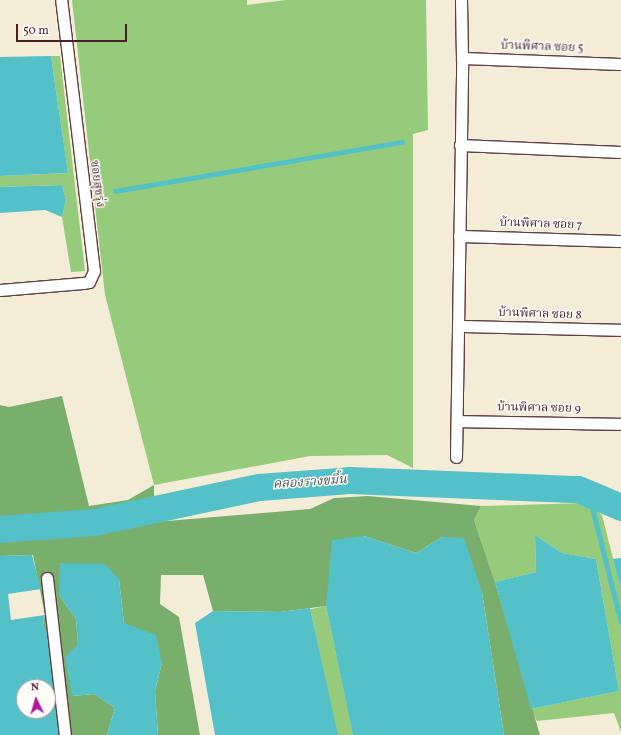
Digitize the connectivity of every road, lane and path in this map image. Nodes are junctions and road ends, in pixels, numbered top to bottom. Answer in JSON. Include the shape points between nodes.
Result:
{"nodes":[{"id":1,"x":61,"y":0,"type":"edge"},
{"id":2,"x":460,"y":0,"type":"edge"},
{"id":3,"x":462,"y":58,"type":"junction"},
{"id":4,"x":621,"y":64,"type":"edge"},
{"id":5,"x":460,"y":145,"type":"junction"},
{"id":6,"x":621,"y":152,"type":"edge"},
{"id":7,"x":459,"y":236,"type":"junction"},
{"id":8,"x":621,"y":241,"type":"edge"},
{"id":9,"x":0,"y":290,"type":"edge"},
{"id":10,"x":458,"y":326,"type":"junction"},
{"id":11,"x":621,"y":330,"type":"edge"},
{"id":12,"x":457,"y":421,"type":"junction"},
{"id":13,"x":621,"y":424,"type":"edge"},
{"id":14,"x":456,"y":457,"type":"dead end"},
{"id":15,"x":47,"y":578,"type":"dead end"},
{"id":16,"x":65,"y":735,"type":"edge"}],
"edges":[{"from":1,"to":9,"type":"street","name":"ซอยสุขรุ่ง","via":[[94,271],[89,282]]},
{"from":2,"to":3,"type":"street"},
{"from":3,"to":4,"type":"street","name":"บ้านพิศาล ซอย 5"},
{"from":3,"to":5,"type":"street"},
{"from":5,"to":6,"type":"street"},
{"from":5,"to":7,"type":"street"},
{"from":7,"to":8,"type":"street","name":"บ้านพิศาล ซอย 7"},
{"from":7,"to":10,"type":"street"},
{"from":10,"to":11,"type":"street","name":"บ้านพิศาล ซอย 8"},
{"from":10,"to":12,"type":"street"},
{"from":12,"to":13,"type":"street","name":"บ้านพิศาล ซอย 9"},
{"from":12,"to":14,"type":"street"},
{"from":15,"to":16,"type":"street"}]}
